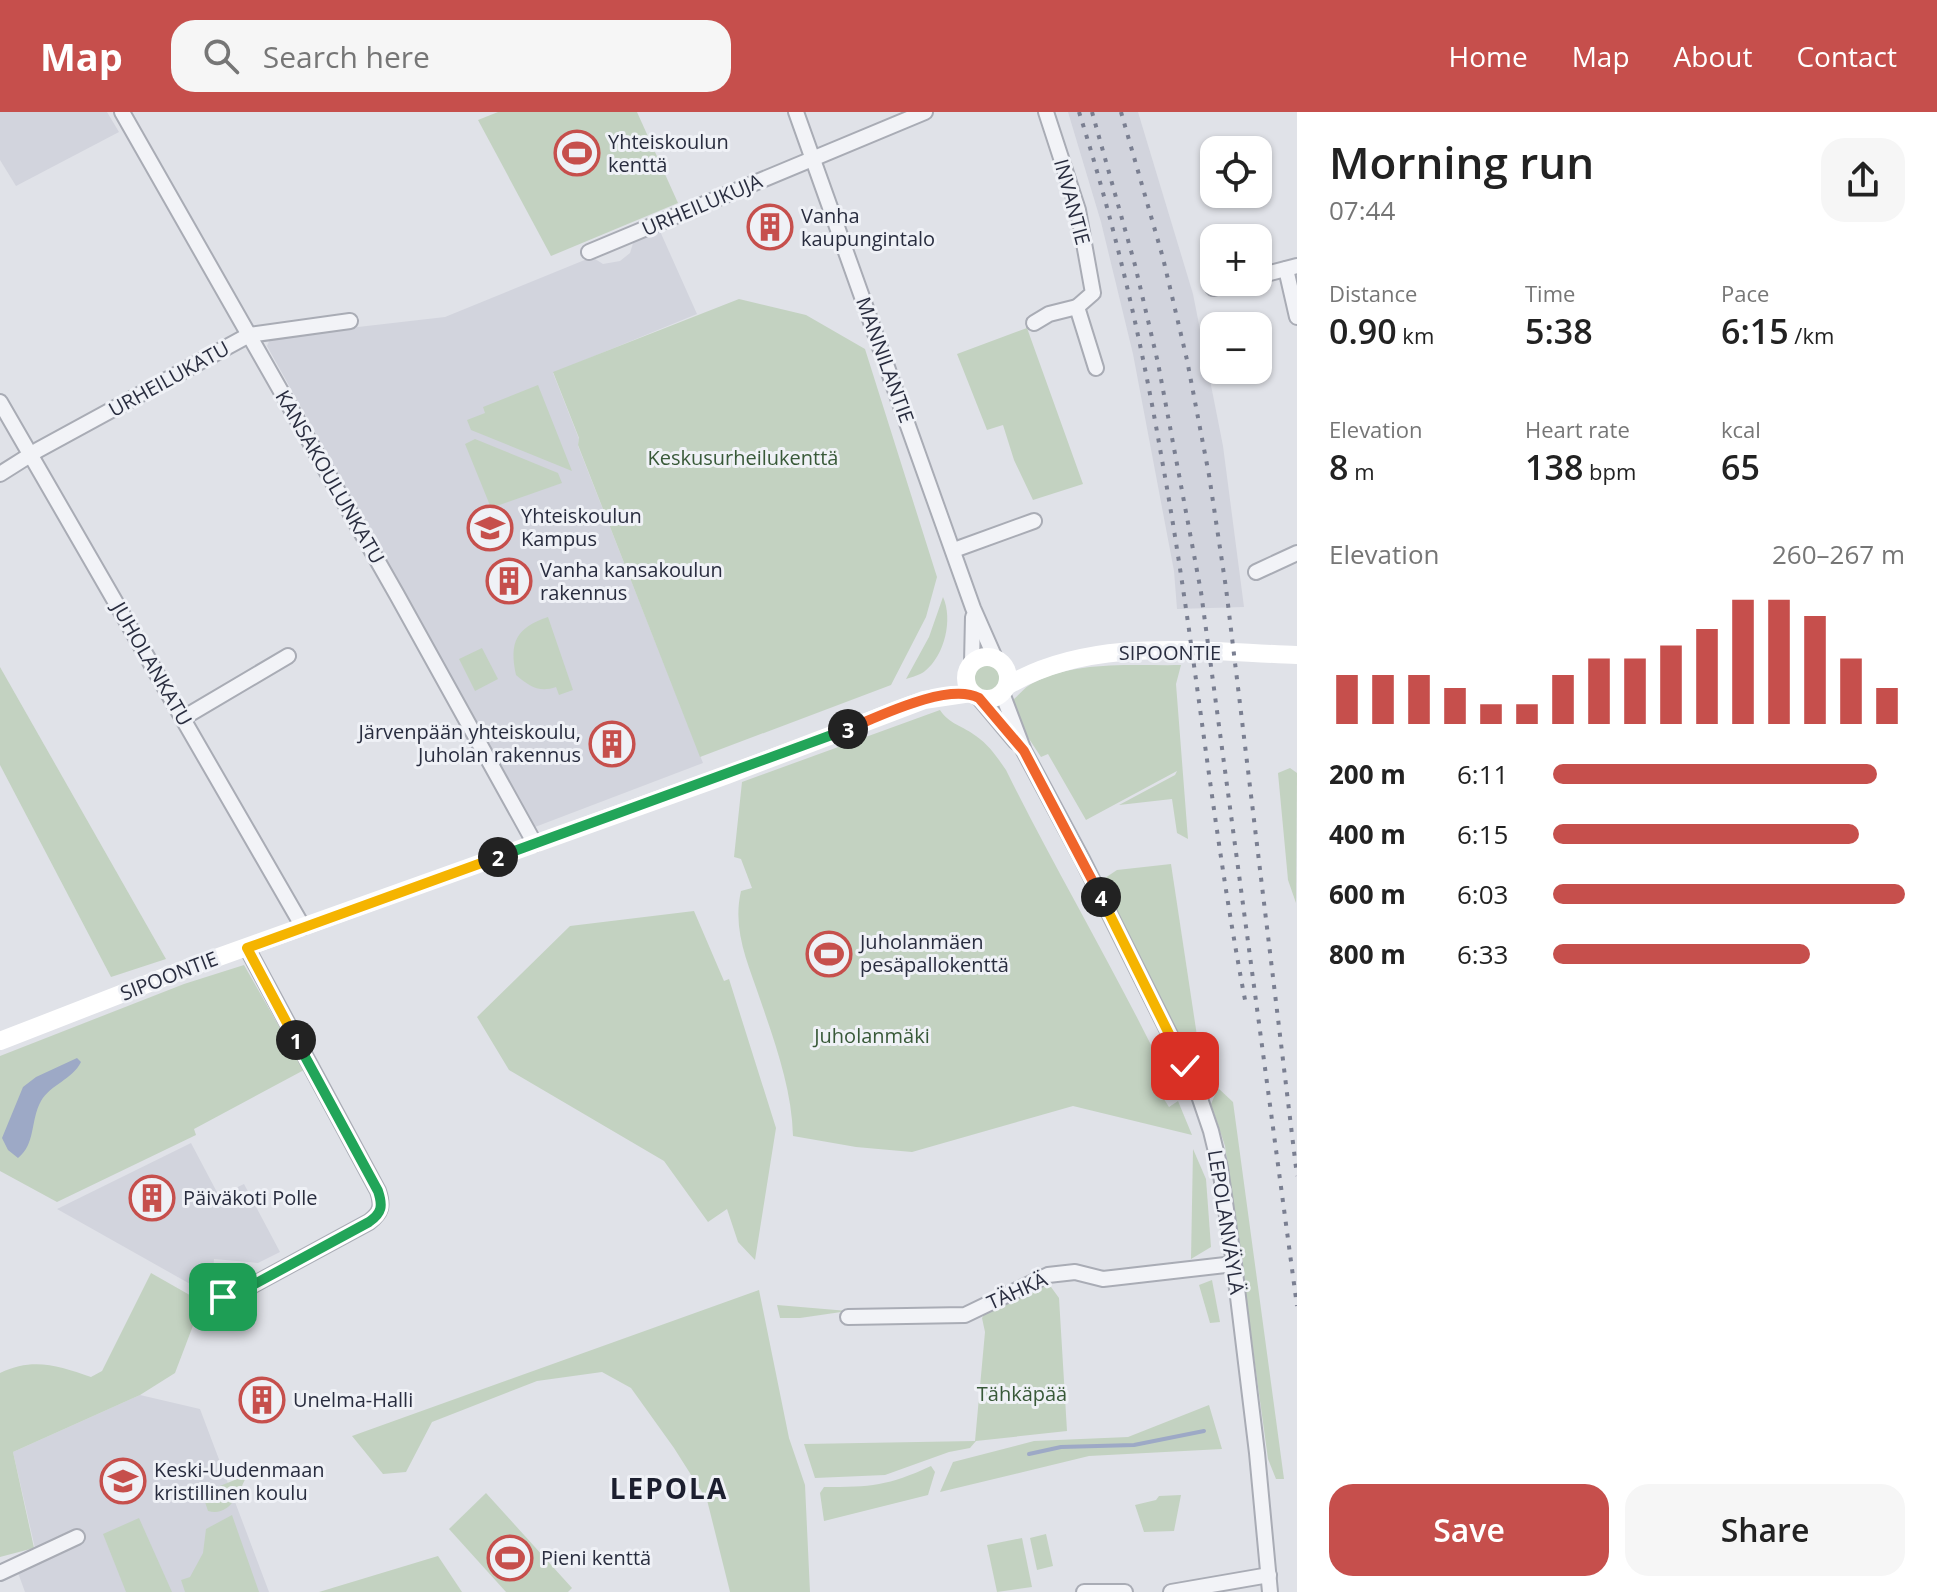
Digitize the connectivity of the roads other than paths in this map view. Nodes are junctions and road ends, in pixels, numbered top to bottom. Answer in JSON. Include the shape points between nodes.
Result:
{"nodes":[{"id":1,"x":122,"y":112,"type":"edge"},
{"id":2,"x":796,"y":112,"type":"edge"},
{"id":3,"x":925,"y":112,"type":"edge"},
{"id":4,"x":1046,"y":112,"type":"edge"},
{"id":5,"x":814,"y":157,"type":"junction"},
{"id":6,"x":589,"y":252,"type":"dead end"},
{"id":7,"x":1292,"y":268,"type":"edge"},
{"id":8,"x":1272,"y":273,"type":"edge"},
{"id":9,"x":1077,"y":307,"type":"junction"},
{"id":10,"x":1297,"y":317,"type":"edge"},
{"id":11,"x":350,"y":321,"type":"dead end"},
{"id":12,"x":1034,"y":323,"type":"dead end"},
{"id":13,"x":249,"y":335,"type":"junction"},
{"id":14,"x":1096,"y":368,"type":"dead end"},
{"id":15,"x":0,"y":402,"type":"edge"},
{"id":16,"x":31,"y":456,"type":"junction"},
{"id":17,"x":0,"y":474,"type":"edge"},
{"id":18,"x":1034,"y":521,"type":"dead end"},
{"id":19,"x":954,"y":550,"type":"junction"},
{"id":20,"x":1297,"y":553,"type":"edge"},
{"id":21,"x":1256,"y":572,"type":"dead end"},
{"id":22,"x":973,"y":608,"type":"junction"},
{"id":23,"x":1297,"y":655,"type":"edge"},
{"id":24,"x":288,"y":656,"type":"dead end"},
{"id":25,"x":999,"y":660,"type":"junction"},
{"id":26,"x":969,"y":666,"type":"junction"},
{"id":27,"x":1044,"y":667,"type":"junction"},
{"id":28,"x":1004,"y":690,"type":"junction"},
{"id":29,"x":975,"y":696,"type":"junction"},
{"id":30,"x":924,"y":700,"type":"junction"},
{"id":31,"x":183,"y":718,"type":"junction"},
{"id":32,"x":1024,"y":751,"type":"junction"},
{"id":33,"x":535,"y":844,"type":"junction"},
{"id":34,"x":303,"y":927,"type":"junction"},
{"id":35,"x":247,"y":948,"type":"junction"},
{"id":36,"x":0,"y":1041,"type":"edge"},
{"id":37,"x":1234,"y":1264,"type":"junction"},
{"id":38,"x":223,"y":1297,"type":"dead end"},
{"id":39,"x":848,"y":1317,"type":"dead end"},
{"id":40,"x":77,"y":1537,"type":"dead end"},
{"id":41,"x":0,"y":1573,"type":"edge"},
{"id":42,"x":1269,"y":1575,"type":"junction"},
{"id":43,"x":1084,"y":1592,"type":"edge"},
{"id":44,"x":1125,"y":1592,"type":"edge"},
{"id":45,"x":1171,"y":1592,"type":"edge"},
{"id":46,"x":1270,"y":1592,"type":"edge"}],
"edges":[{"from":1,"to":13,"type":"street","name":"KANSAKOULUNKATU"},
{"from":2,"to":5,"type":"street","name":"MANNILANTIE"},
{"from":3,"to":5,"type":"street"},
{"from":4,"to":9,"type":"street","name":"INVANTIE","via":[[1078,210],[1093,293]]},
{"from":5,"to":6,"type":"street","name":"URHEILUKUJA"},
{"from":5,"to":19,"type":"street","name":"MANNILANTIE"},
{"from":7,"to":8,"type":"street"},
{"from":7,"to":10,"type":"street"},
{"from":9,"to":12,"type":"street"},
{"from":9,"to":14,"type":"street"},
{"from":11,"to":13,"type":"street","name":"URHEILUKATU"},
{"from":13,"to":16,"type":"street","name":"URHEILUKATU"},
{"from":13,"to":33,"type":"street","name":"KANSAKOULUNKATU"},
{"from":15,"to":16,"type":"street","name":"JUHOLANKATU"},
{"from":16,"to":17,"type":"street","name":"URHEILUKATU"},
{"from":16,"to":31,"type":"street","name":"JUHOLANKATU"},
{"from":18,"to":19,"type":"street"},
{"from":19,"to":22,"type":"street","name":"MANNILANTIE"},
{"from":20,"to":21,"type":"street"},
{"from":22,"to":25,"type":"street","name":"MANNILANTIE"},
{"from":22,"to":26,"type":"street","name":"MANNILANTIE"},
{"from":23,"to":27,"type":"street","name":"SIPOONTIE","via":[[1142,651]]},
{"from":24,"to":31,"type":"street"},
{"from":25,"to":26,"type":"street","via":[[979,658]]},
{"from":25,"to":27,"type":"street","name":"SIPOONTIE"},
{"from":25,"to":28,"type":"street","via":[[1008,678]]},
{"from":26,"to":29,"type":"street","via":[[965,678]]},
{"from":26,"to":30,"type":"street","name":"SIPOONTIE"},
{"from":27,"to":28,"type":"street","name":"SIPOONTIE"},
{"from":28,"to":29,"type":"street","via":[[995,698]]},
{"from":28,"to":32,"type":"street","name":"LEPOLANVÄYLÄ"},
{"from":29,"to":30,"type":"street","name":"SIPOONTIE"},
{"from":29,"to":32,"type":"street","name":"LEPOLANVÄYLÄ"},
{"from":30,"to":33,"type":"street","name":"SIPOONTIE"},
{"from":31,"to":34,"type":"street","name":"JUHOLANKATU"},
{"from":32,"to":37,"type":"street","name":"LEPOLANVÄYLÄ","via":[[1196,1087],[1220,1168]]},
{"from":33,"to":34,"type":"street","name":"SIPOONTIE"},
{"from":34,"to":35,"type":"street","name":"SIPOONTIE"},
{"from":35,"to":36,"type":"street","name":"SIPOONTIE"},
{"from":35,"to":38,"type":"street","via":[[382,1203],[369,1222]]},
{"from":37,"to":39,"type":"street","name":"TÄHKÄ","via":[[1103,1279],[1075,1272],[1048,1275],[965,1315]]},
{"from":37,"to":42,"type":"street","name":"LEPOLANVÄYLÄ"},
{"from":40,"to":41,"type":"street"},
{"from":42,"to":45,"type":"street"},
{"from":42,"to":46,"type":"street","name":"LEPOLANVÄYLÄ"},
{"from":43,"to":44,"type":"street"}]}
